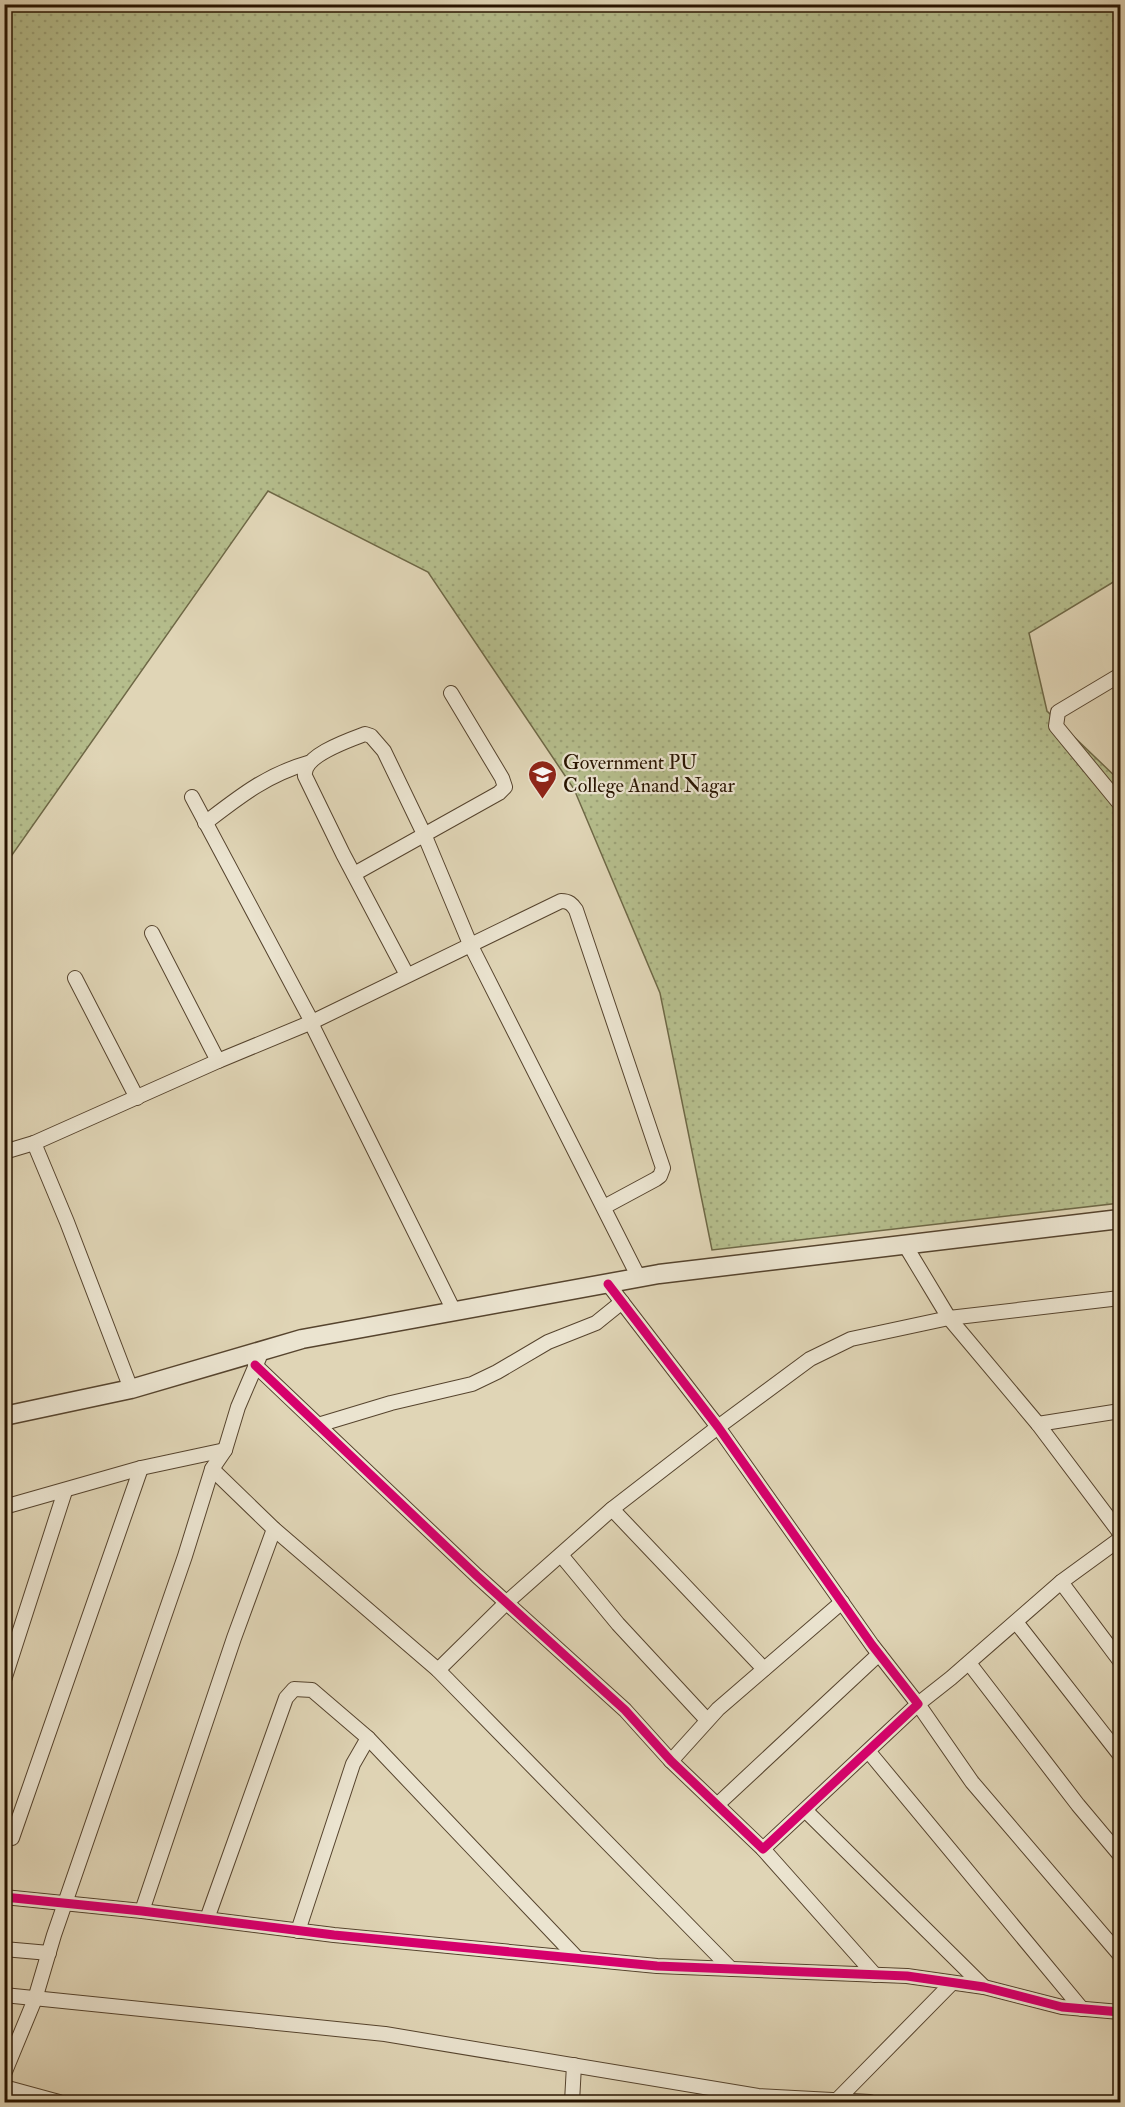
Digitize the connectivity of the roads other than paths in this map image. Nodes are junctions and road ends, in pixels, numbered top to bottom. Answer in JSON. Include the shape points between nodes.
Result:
{"nodes":[{"id":1,"x":1120,"y":675,"type":"edge"},
{"id":2,"x":451,"y":693,"type":"dead end"},
{"id":3,"x":308,"y":763,"type":"junction"},
{"id":4,"x":192,"y":796,"type":"dead end"},
{"id":5,"x":1117,"y":796,"type":"edge"},
{"id":6,"x":205,"y":824,"type":"junction"},
{"id":7,"x":424,"y":834,"type":"junction"},
{"id":8,"x":354,"y":874,"type":"junction"},
{"id":9,"x":152,"y":933,"type":"dead end"},
{"id":10,"x":470,"y":944,"type":"junction"},
{"id":11,"x":407,"y":975,"type":"junction"},
{"id":12,"x":75,"y":978,"type":"dead end"},
{"id":13,"x":312,"y":1022,"type":"junction"},
{"id":14,"x":219,"y":1061,"type":"junction"},
{"id":15,"x":137,"y":1098,"type":"junction"},
{"id":16,"x":34,"y":1143,"type":"junction"},
{"id":17,"x":4,"y":1152,"type":"edge"},
{"id":18,"x":604,"y":1207,"type":"junction"},
{"id":19,"x":1120,"y":1219,"type":"edge"},
{"id":20,"x":905,"y":1245,"type":"junction"},
{"id":21,"x":639,"y":1278,"type":"junction"},
{"id":22,"x":608,"y":1284,"type":"junction"},
{"id":23,"x":1120,"y":1299,"type":"edge"},
{"id":24,"x":622,"y":1302,"type":"junction"},
{"id":25,"x":454,"y":1311,"type":"junction"},
{"id":26,"x":949,"y":1318,"type":"junction"},
{"id":27,"x":259,"y":1358,"type":"junction"},
{"id":28,"x":131,"y":1389,"type":"junction"},
{"id":29,"x":1120,"y":1411,"type":"edge"},
{"id":30,"x":4,"y":1416,"type":"edge"},
{"id":31,"x":1038,"y":1424,"type":"junction"},
{"id":32,"x":318,"y":1425,"type":"junction"},
{"id":33,"x":718,"y":1427,"type":"junction"},
{"id":34,"x":225,"y":1449,"type":"junction"},
{"id":35,"x":141,"y":1468,"type":"junction"},
{"id":36,"x":212,"y":1469,"type":"junction"},
{"id":37,"x":65,"y":1491,"type":"junction"},
{"id":38,"x":4,"y":1507,"type":"edge"},
{"id":39,"x":612,"y":1509,"type":"junction"},
{"id":40,"x":1114,"y":1514,"type":"edge"},
{"id":41,"x":274,"y":1529,"type":"junction"},
{"id":42,"x":1120,"y":1533,"type":"edge"},
{"id":43,"x":1120,"y":1539,"type":"edge"},
{"id":44,"x":561,"y":1555,"type":"junction"},
{"id":45,"x":1061,"y":1582,"type":"junction"},
{"id":46,"x":842,"y":1602,"type":"junction"},
{"id":47,"x":506,"y":1603,"type":"junction"},
{"id":48,"x":1016,"y":1622,"type":"junction"},
{"id":49,"x":879,"y":1654,"type":"junction"},
{"id":50,"x":1120,"y":1661,"type":"edge"},
{"id":51,"x":969,"y":1663,"type":"junction"},
{"id":52,"x":764,"y":1669,"type":"junction"},
{"id":53,"x":438,"y":1670,"type":"junction"},
{"id":54,"x":4,"y":1680,"type":"edge"},
{"id":55,"x":918,"y":1704,"type":"junction"},
{"id":56,"x":707,"y":1720,"type":"junction"},
{"id":57,"x":368,"y":1738,"type":"junction"},
{"id":58,"x":869,"y":1752,"type":"junction"},
{"id":59,"x":1120,"y":1755,"type":"edge"},
{"id":60,"x":671,"y":1761,"type":"junction"},
{"id":61,"x":717,"y":1805,"type":"junction"},
{"id":62,"x":806,"y":1811,"type":"junction"},
{"id":63,"x":12,"y":1838,"type":"dead end"},
{"id":64,"x":763,"y":1849,"type":"junction"},
{"id":65,"x":1120,"y":1855,"type":"edge"},
{"id":66,"x":4,"y":1897,"type":"edge"},
{"id":67,"x":66,"y":1903,"type":"junction"},
{"id":68,"x":142,"y":1911,"type":"junction"},
{"id":69,"x":207,"y":1919,"type":"junction"},
{"id":70,"x":298,"y":1931,"type":"junction"},
{"id":71,"x":4,"y":1949,"type":"edge"},
{"id":72,"x":49,"y":1953,"type":"junction"},
{"id":73,"x":1120,"y":1955,"type":"edge"},
{"id":74,"x":577,"y":1958,"type":"junction"},
{"id":75,"x":731,"y":1969,"type":"junction"},
{"id":76,"x":875,"y":1975,"type":"junction"},
{"id":77,"x":952,"y":1983,"type":"junction"},
{"id":78,"x":984,"y":1988,"type":"junction"},
{"id":79,"x":4,"y":1995,"type":"edge"},
{"id":80,"x":34,"y":1999,"type":"junction"},
{"id":81,"x":1082,"y":2008,"type":"junction"},
{"id":82,"x":1120,"y":2012,"type":"edge"},
{"id":83,"x":574,"y":2065,"type":"junction"},
{"id":84,"x":4,"y":2074,"type":"edge"},
{"id":85,"x":4,"y":2087,"type":"edge"},
{"id":86,"x":755,"y":2099,"type":"edge"},
{"id":87,"x":837,"y":2100,"type":"junction"},
{"id":88,"x":58,"y":2103,"type":"edge"},
{"id":89,"x":572,"y":2103,"type":"edge"},
{"id":90,"x":870,"y":2103,"type":"edge"}],
"edges":[{"from":1,"to":5,"type":"street","via":[[1058,712],[1056,719],[1056,726]]},
{"from":2,"to":7,"type":"street","via":[[505,787],[499,794]]},
{"from":3,"to":6,"type":"street","via":[[251,788]]},
{"from":3,"to":7,"type":"street","via":[[352,738],[371,736],[384,752]]},
{"from":3,"to":8,"type":"street","via":[[305,776]]},
{"from":4,"to":6,"type":"street"},
{"from":6,"to":13,"type":"street"},
{"from":7,"to":8,"type":"street"},
{"from":7,"to":10,"type":"street"},
{"from":8,"to":11,"type":"street"},
{"from":9,"to":14,"type":"street"},
{"from":10,"to":11,"type":"street"},
{"from":10,"to":18,"type":"street"},
{"from":10,"to":18,"type":"street","via":[[561,901],[576,910],[663,1168],[656,1179]]},
{"from":11,"to":13,"type":"street"},
{"from":12,"to":15,"type":"street"},
{"from":13,"to":14,"type":"street"},
{"from":13,"to":25,"type":"street"},
{"from":14,"to":15,"type":"street"},
{"from":15,"to":16,"type":"street"},
{"from":16,"to":17,"type":"street"},
{"from":16,"to":28,"type":"street"},
{"from":18,"to":21,"type":"street"},
{"from":19,"to":20,"type":"street"},
{"from":20,"to":21,"type":"street"},
{"from":20,"to":26,"type":"street"},
{"from":21,"to":22,"type":"street"},
{"from":22,"to":24,"type":"street"},
{"from":22,"to":25,"type":"street"},
{"from":23,"to":26,"type":"street"},
{"from":24,"to":32,"type":"street","via":[[596,1323],[548,1342],[472,1384]]},
{"from":24,"to":33,"type":"street"},
{"from":25,"to":27,"type":"street","via":[[302,1339]]},
{"from":26,"to":31,"type":"street"},
{"from":26,"to":33,"type":"street","via":[[850,1339],[810,1359]]},
{"from":27,"to":28,"type":"street"},
{"from":27,"to":32,"type":"street"},
{"from":27,"to":34,"type":"street"},
{"from":28,"to":30,"type":"street"},
{"from":29,"to":31,"type":"street"},
{"from":31,"to":40,"type":"street"},
{"from":32,"to":47,"type":"street"},
{"from":33,"to":39,"type":"street"},
{"from":33,"to":46,"type":"street"},
{"from":34,"to":35,"type":"street"},
{"from":34,"to":36,"type":"street"},
{"from":35,"to":37,"type":"street"},
{"from":35,"to":63,"type":"street"},
{"from":36,"to":41,"type":"street"},
{"from":36,"to":67,"type":"street"},
{"from":37,"to":38,"type":"street"},
{"from":37,"to":54,"type":"street"},
{"from":39,"to":44,"type":"street"},
{"from":39,"to":52,"type":"street"},
{"from":40,"to":42,"type":"street"},
{"from":41,"to":53,"type":"street"},
{"from":41,"to":68,"type":"street"},
{"from":43,"to":45,"type":"street"},
{"from":44,"to":47,"type":"street"},
{"from":44,"to":56,"type":"street","via":[[618,1624]]},
{"from":45,"to":48,"type":"street"},
{"from":45,"to":50,"type":"street"},
{"from":46,"to":49,"type":"street"},
{"from":46,"to":52,"type":"street"},
{"from":47,"to":53,"type":"street"},
{"from":47,"to":60,"type":"street","via":[[625,1710]]},
{"from":48,"to":51,"type":"street"},
{"from":48,"to":59,"type":"street"},
{"from":49,"to":55,"type":"street"},
{"from":49,"to":61,"type":"street"},
{"from":51,"to":55,"type":"street"},
{"from":51,"to":65,"type":"street"},
{"from":52,"to":56,"type":"street"},
{"from":53,"to":75,"type":"street"},
{"from":55,"to":58,"type":"street"},
{"from":55,"to":73,"type":"street","via":[[972,1782]]},
{"from":56,"to":60,"type":"street"},
{"from":57,"to":69,"type":"street","via":[[312,1690],[289,1692]]},
{"from":57,"to":70,"type":"street","via":[[353,1764]]},
{"from":57,"to":74,"type":"street"},
{"from":58,"to":62,"type":"street"},
{"from":58,"to":81,"type":"street"},
{"from":60,"to":61,"type":"street"},
{"from":61,"to":64,"type":"street"},
{"from":62,"to":64,"type":"street"},
{"from":62,"to":78,"type":"street"},
{"from":64,"to":76,"type":"street"},
{"from":66,"to":67,"type":"street"},
{"from":67,"to":68,"type":"street"},
{"from":67,"to":72,"type":"street"},
{"from":68,"to":69,"type":"street"},
{"from":69,"to":70,"type":"street"},
{"from":70,"to":74,"type":"street"},
{"from":71,"to":72,"type":"street"},
{"from":72,"to":80,"type":"street"},
{"from":74,"to":75,"type":"street"},
{"from":75,"to":76,"type":"street"},
{"from":76,"to":77,"type":"street"},
{"from":77,"to":78,"type":"street"},
{"from":77,"to":87,"type":"street"},
{"from":78,"to":81,"type":"street","via":[[1047,2004]]},
{"from":79,"to":80,"type":"street"},
{"from":80,"to":83,"type":"street","via":[[385,2034]]},
{"from":80,"to":84,"type":"street"},
{"from":81,"to":82,"type":"street"},
{"from":83,"to":86,"type":"street"},
{"from":83,"to":89,"type":"street"},
{"from":85,"to":88,"type":"street"},
{"from":86,"to":87,"type":"street"},
{"from":87,"to":90,"type":"street"}]}
